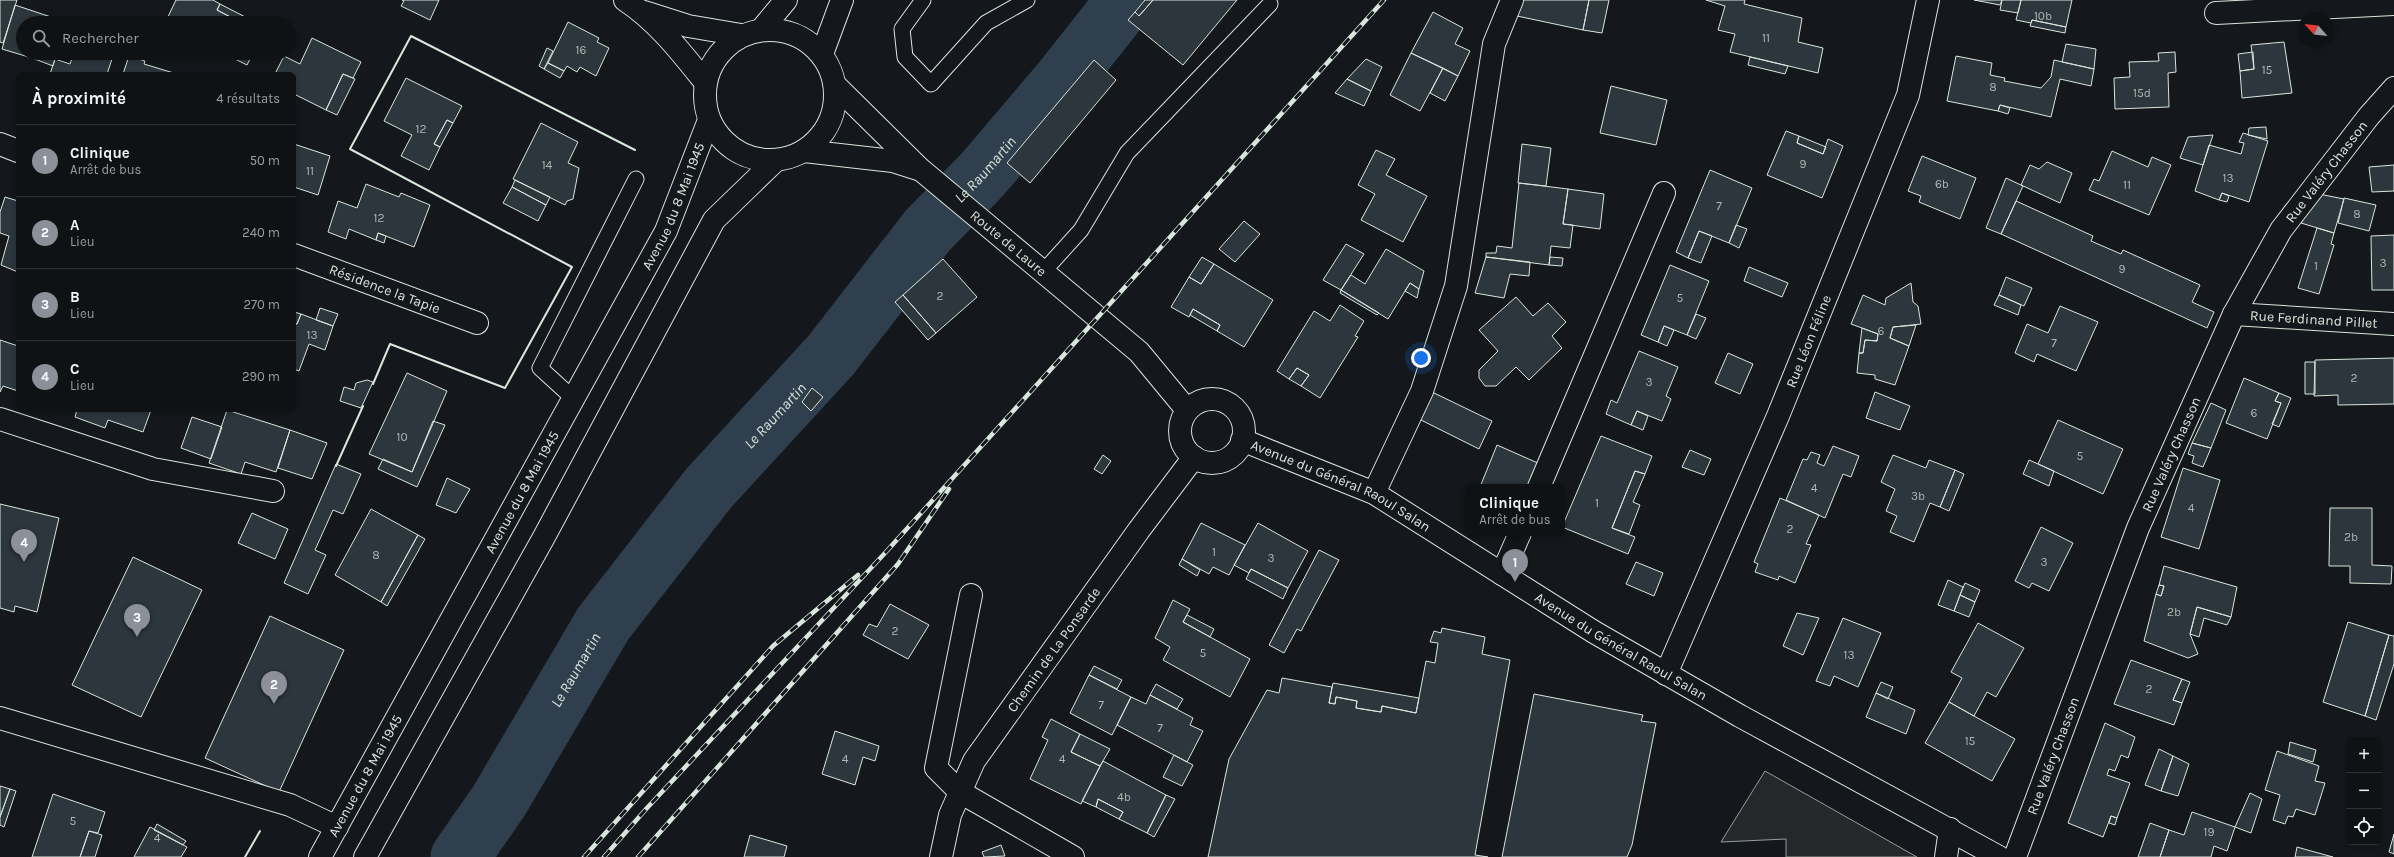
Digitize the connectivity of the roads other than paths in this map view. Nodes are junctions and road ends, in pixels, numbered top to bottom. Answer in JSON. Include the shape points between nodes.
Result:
{"nodes":[{"id":1,"x":786,"y":0,"type":"edge"},
{"id":2,"x":842,"y":0,"type":"edge"},
{"id":3,"x":923,"y":0,"type":"edge"},
{"id":4,"x":1027,"y":0,"type":"edge"},
{"id":5,"x":1512,"y":0,"type":"edge"},
{"id":6,"x":1928,"y":0,"type":"edge"},
{"id":7,"x":1270,"y":4,"type":"dead end"},
{"id":8,"x":2394,"y":4,"type":"edge"},
{"id":9,"x":633,"y":5,"type":"edge"},
{"id":10,"x":2216,"y":13,"type":"dead end"},
{"id":11,"x":751,"y":32,"type":"junction"},
{"id":12,"x":822,"y":54,"type":"junction"},
{"id":13,"x":705,"y":82,"type":"junction"},
{"id":14,"x":835,"y":85,"type":"junction"},
{"id":15,"x":2394,"y":88,"type":"edge"},
{"id":16,"x":709,"y":120,"type":"junction"},
{"id":17,"x":0,"y":144,"type":"edge"},
{"id":18,"x":16,"y":150,"type":"edge"},
{"id":19,"x":804,"y":151,"type":"junction"},
{"id":20,"x":776,"y":160,"type":"junction"},
{"id":21,"x":920,"y":169,"type":"junction"},
{"id":22,"x":636,"y":179,"type":"dead end"},
{"id":23,"x":1664,"y":194,"type":"dead end"},
{"id":24,"x":296,"y":255,"type":"edge"},
{"id":25,"x":1043,"y":272,"type":"junction"},
{"id":26,"x":2234,"y":314,"type":"junction"},
{"id":27,"x":476,"y":323,"type":"dead end"},
{"id":28,"x":2394,"y":324,"type":"edge"},
{"id":29,"x":574,"y":399,"type":"junction"},
{"id":30,"x":1188,"y":410,"type":"junction"},
{"id":31,"x":0,"y":419,"type":"edge"},
{"id":32,"x":1242,"y":440,"type":"junction"},
{"id":33,"x":1194,"y":457,"type":"junction"},
{"id":34,"x":1540,"y":484,"type":"edge"},
{"id":35,"x":272,"y":491,"type":"dead end"},
{"id":36,"x":1374,"y":493,"type":"junction"},
{"id":37,"x":1519,"y":536,"type":"edge"},
{"id":38,"x":1502,"y":574,"type":"junction"},
{"id":39,"x":971,"y":595,"type":"dead end"},
{"id":40,"x":1666,"y":674,"type":"junction"},
{"id":41,"x":0,"y":718,"type":"edge"},
{"id":42,"x":960,"y":792,"type":"junction"},
{"id":43,"x":337,"y":827,"type":"junction"},
{"id":44,"x":1950,"y":829,"type":"junction"},
{"id":45,"x":320,"y":857,"type":"edge"},
{"id":46,"x":365,"y":857,"type":"edge"},
{"id":47,"x":941,"y":857,"type":"edge"},
{"id":48,"x":1073,"y":857,"type":"edge"},
{"id":49,"x":1946,"y":857,"type":"edge"},
{"id":50,"x":1999,"y":857,"type":"edge"},
{"id":51,"x":2016,"y":857,"type":"edge"}],
"edges":[{"from":1,"to":11,"type":"street"},
{"from":2,"to":12,"type":"street"},
{"from":3,"to":4,"type":"lane","via":[[902,29],[905,57],[931,84],[986,23]]},
{"from":5,"to":36,"type":"street","via":[[1494,44],[1456,286],[1422,390]]},
{"from":6,"to":40,"type":"street","name":"Rue Léon Féline","via":[[1908,95],[1778,416]]},
{"from":7,"to":25,"type":"lane","via":[[1127,153],[1081,230]]},
{"from":8,"to":10,"type":"street"},
{"from":9,"to":11,"type":"street","via":[[688,26]]},
{"from":9,"to":13,"type":"street","via":[[677,48]]},
{"from":11,"to":12,"type":"street","via":[[778,29],[795,34]]},
{"from":11,"to":13,"type":"street","via":[[724,48],[711,66]]},
{"from":12,"to":14,"type":"street"},
{"from":13,"to":16,"type":"street","via":[[704,101]]},
{"from":14,"to":19,"type":"street","via":[[830,121]]},
{"from":14,"to":21,"type":"street","name":"Route de Laure"},
{"from":15,"to":26,"type":"street","name":"Rue Valéry Chasson","via":[[2369,116],[2281,230]]},
{"from":16,"to":20,"type":"street","via":[[718,135],[732,149],[758,159]]},
{"from":16,"to":29,"type":"street","name":"Avenue du 8 Mai 1945","via":[[666,232]]},
{"from":17,"to":18,"type":"street"},
{"from":19,"to":20,"type":"street"},
{"from":19,"to":21,"type":"street","name":"Route de Laure","via":[[893,161]]},
{"from":20,"to":46,"type":"street","via":[[714,220],[548,530]]},
{"from":21,"to":25,"type":"street","name":"Route de Laure"},
{"from":22,"to":29,"type":"lane","via":[[540,368]]},
{"from":23,"to":34,"type":"street"},
{"from":24,"to":27,"type":"street","name":"Résidence la Tapie"},
{"from":25,"to":30,"type":"street","name":"Route de Laure","via":[[1139,352]]},
{"from":26,"to":28,"type":"street","name":"Rue Ferdinand Pillet"},
{"from":26,"to":51,"type":"street","name":"Rue Valéry Chasson","via":[[2138,528]]},
{"from":29,"to":43,"type":"street","name":"Avenue du 8 Mai 1945"},
{"from":30,"to":32,"type":"street","name":"Avenue du Général Raoul Salan","via":[[1203,400],[1222,400],[1238,412],[1244,430]]},
{"from":30,"to":33,"type":"street","via":[[1180,426],[1180,435],[1183,444]]},
{"from":31,"to":35,"type":"street","via":[[153,469]]},
{"from":32,"to":33,"type":"street","name":"Avenue du Général Raoul Salan","via":[[1238,449],[1222,461],[1203,461]]},
{"from":32,"to":36,"type":"street","name":"Avenue du Général Raoul Salan"},
{"from":33,"to":42,"type":"street","name":"Chemin de La Ponsarde","via":[[974,761]]},
{"from":36,"to":38,"type":"street","name":"Avenue du Général Raoul Salan"},
{"from":37,"to":38,"type":"street"},
{"from":38,"to":40,"type":"street","name":"Avenue du Général Raoul Salan"},
{"from":39,"to":42,"type":"street","via":[[936,768]]},
{"from":40,"to":44,"type":"street","name":"Avenue du Général Raoul Salan"},
{"from":41,"to":43,"type":"street","via":[[290,805]]},
{"from":42,"to":47,"type":"street","name":"Chemin de La Ponsarde","via":[[950,815]]},
{"from":42,"to":48,"type":"street"},
{"from":43,"to":45,"type":"street","name":"Avenue du 8 Mai 1945"},
{"from":44,"to":49,"type":"street"},
{"from":44,"to":50,"type":"street","name":"Avenue du Général Raoul Salan"}]}
